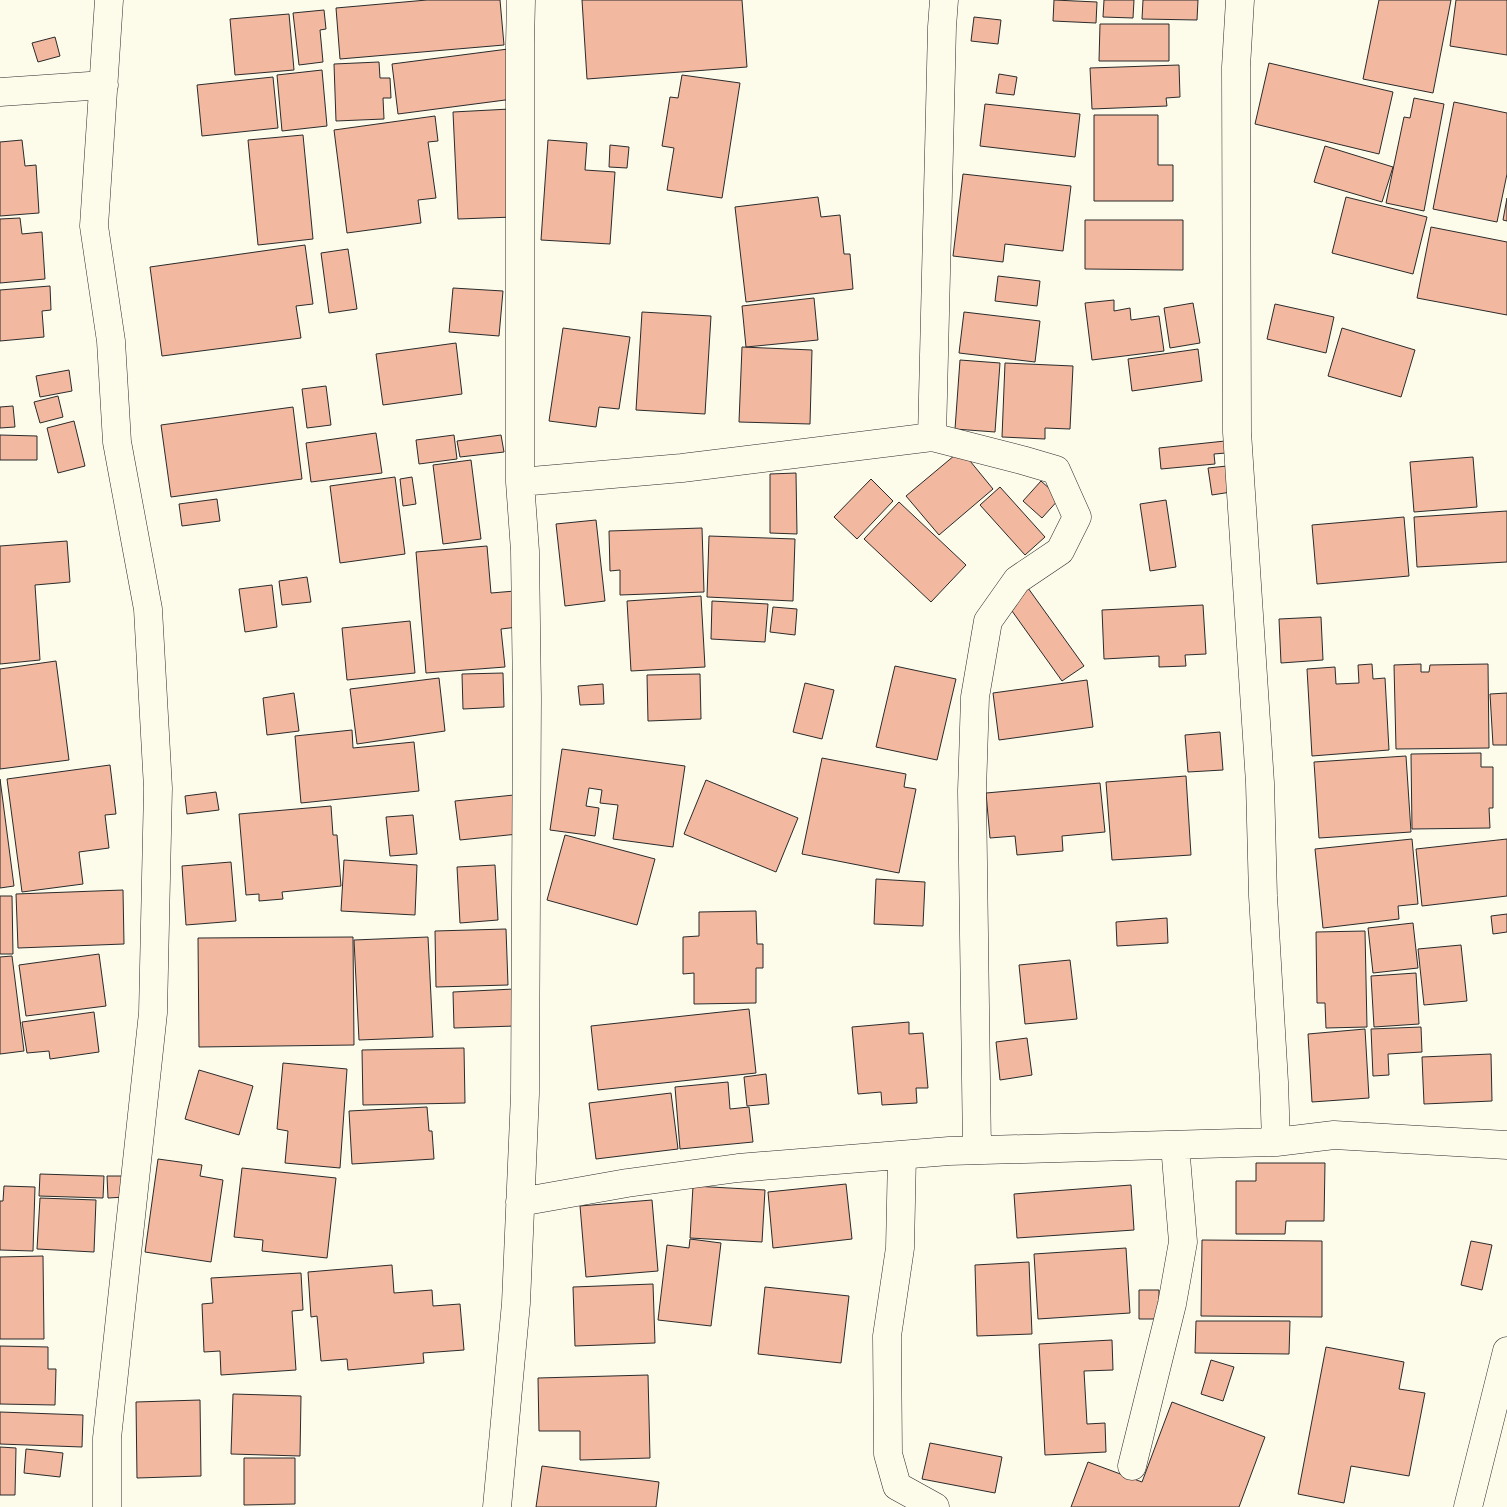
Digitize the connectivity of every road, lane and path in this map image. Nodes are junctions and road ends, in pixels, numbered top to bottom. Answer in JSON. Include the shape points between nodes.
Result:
{"nodes":[{"id":1,"x":109,"y":0,"type":"edge"},
{"id":2,"x":521,"y":0,"type":"edge"},
{"id":3,"x":944,"y":0,"type":"edge"},
{"id":4,"x":1240,"y":0,"type":"edge"},
{"id":5,"x":104,"y":85,"type":"junction"},
{"id":6,"x":0,"y":92,"type":"edge"},
{"id":7,"x":932,"y":437,"type":"junction"},
{"id":8,"x":520,"y":482,"type":"junction"},
{"id":9,"x":1276,"y":1142,"type":"junction"},
{"id":10,"x":1175,"y":1145,"type":"junction"},
{"id":11,"x":1507,"y":1145,"type":"edge"},
{"id":12,"x":977,"y":1150,"type":"junction"},
{"id":13,"x":902,"y":1155,"type":"junction"},
{"id":14,"x":520,"y":1202,"type":"junction"},
{"id":15,"x":1507,"y":1351,"type":"edge"},
{"id":16,"x":1132,"y":1466,"type":"dead end"},
{"id":17,"x":107,"y":1507,"type":"edge"},
{"id":18,"x":497,"y":1507,"type":"edge"},
{"id":19,"x":935,"y":1507,"type":"edge"},
{"id":20,"x":1468,"y":1507,"type":"edge"}],
"edges":[{"from":1,"to":5,"type":"street"},
{"from":2,"to":8,"type":"street"},
{"from":3,"to":7,"type":"street"},
{"from":4,"to":9,"type":"street","via":[[1236,67],[1237,432],[1260,783]]},
{"from":5,"to":6,"type":"street"},
{"from":5,"to":17,"type":"street","via":[[94,226],[111,341],[117,442],[148,609],[158,788],[153,1013],[107,1438]]},
{"from":7,"to":8,"type":"street","via":[[682,468]]},
{"from":7,"to":12,"type":"street","via":[[1056,470],[1077,517],[1060,550],[1018,580],[988,621],[977,687],[972,791]]},
{"from":8,"to":14,"type":"street","via":[[525,551],[527,698],[525,1094]]},
{"from":9,"to":10,"type":"street"},
{"from":9,"to":11,"type":"street","via":[[1334,1135]]},
{"from":10,"to":12,"type":"street"},
{"from":10,"to":16,"type":"street","via":[[1183,1242],[1172,1304]]},
{"from":12,"to":13,"type":"street"},
{"from":13,"to":14,"type":"street","via":[[738,1168]]},
{"from":13,"to":19,"type":"street","via":[[900,1248],[887,1336],[888,1454],[897,1486]]},
{"from":14,"to":18,"type":"street","via":[[516,1303]]},
{"from":15,"to":20,"type":"street"}]}
